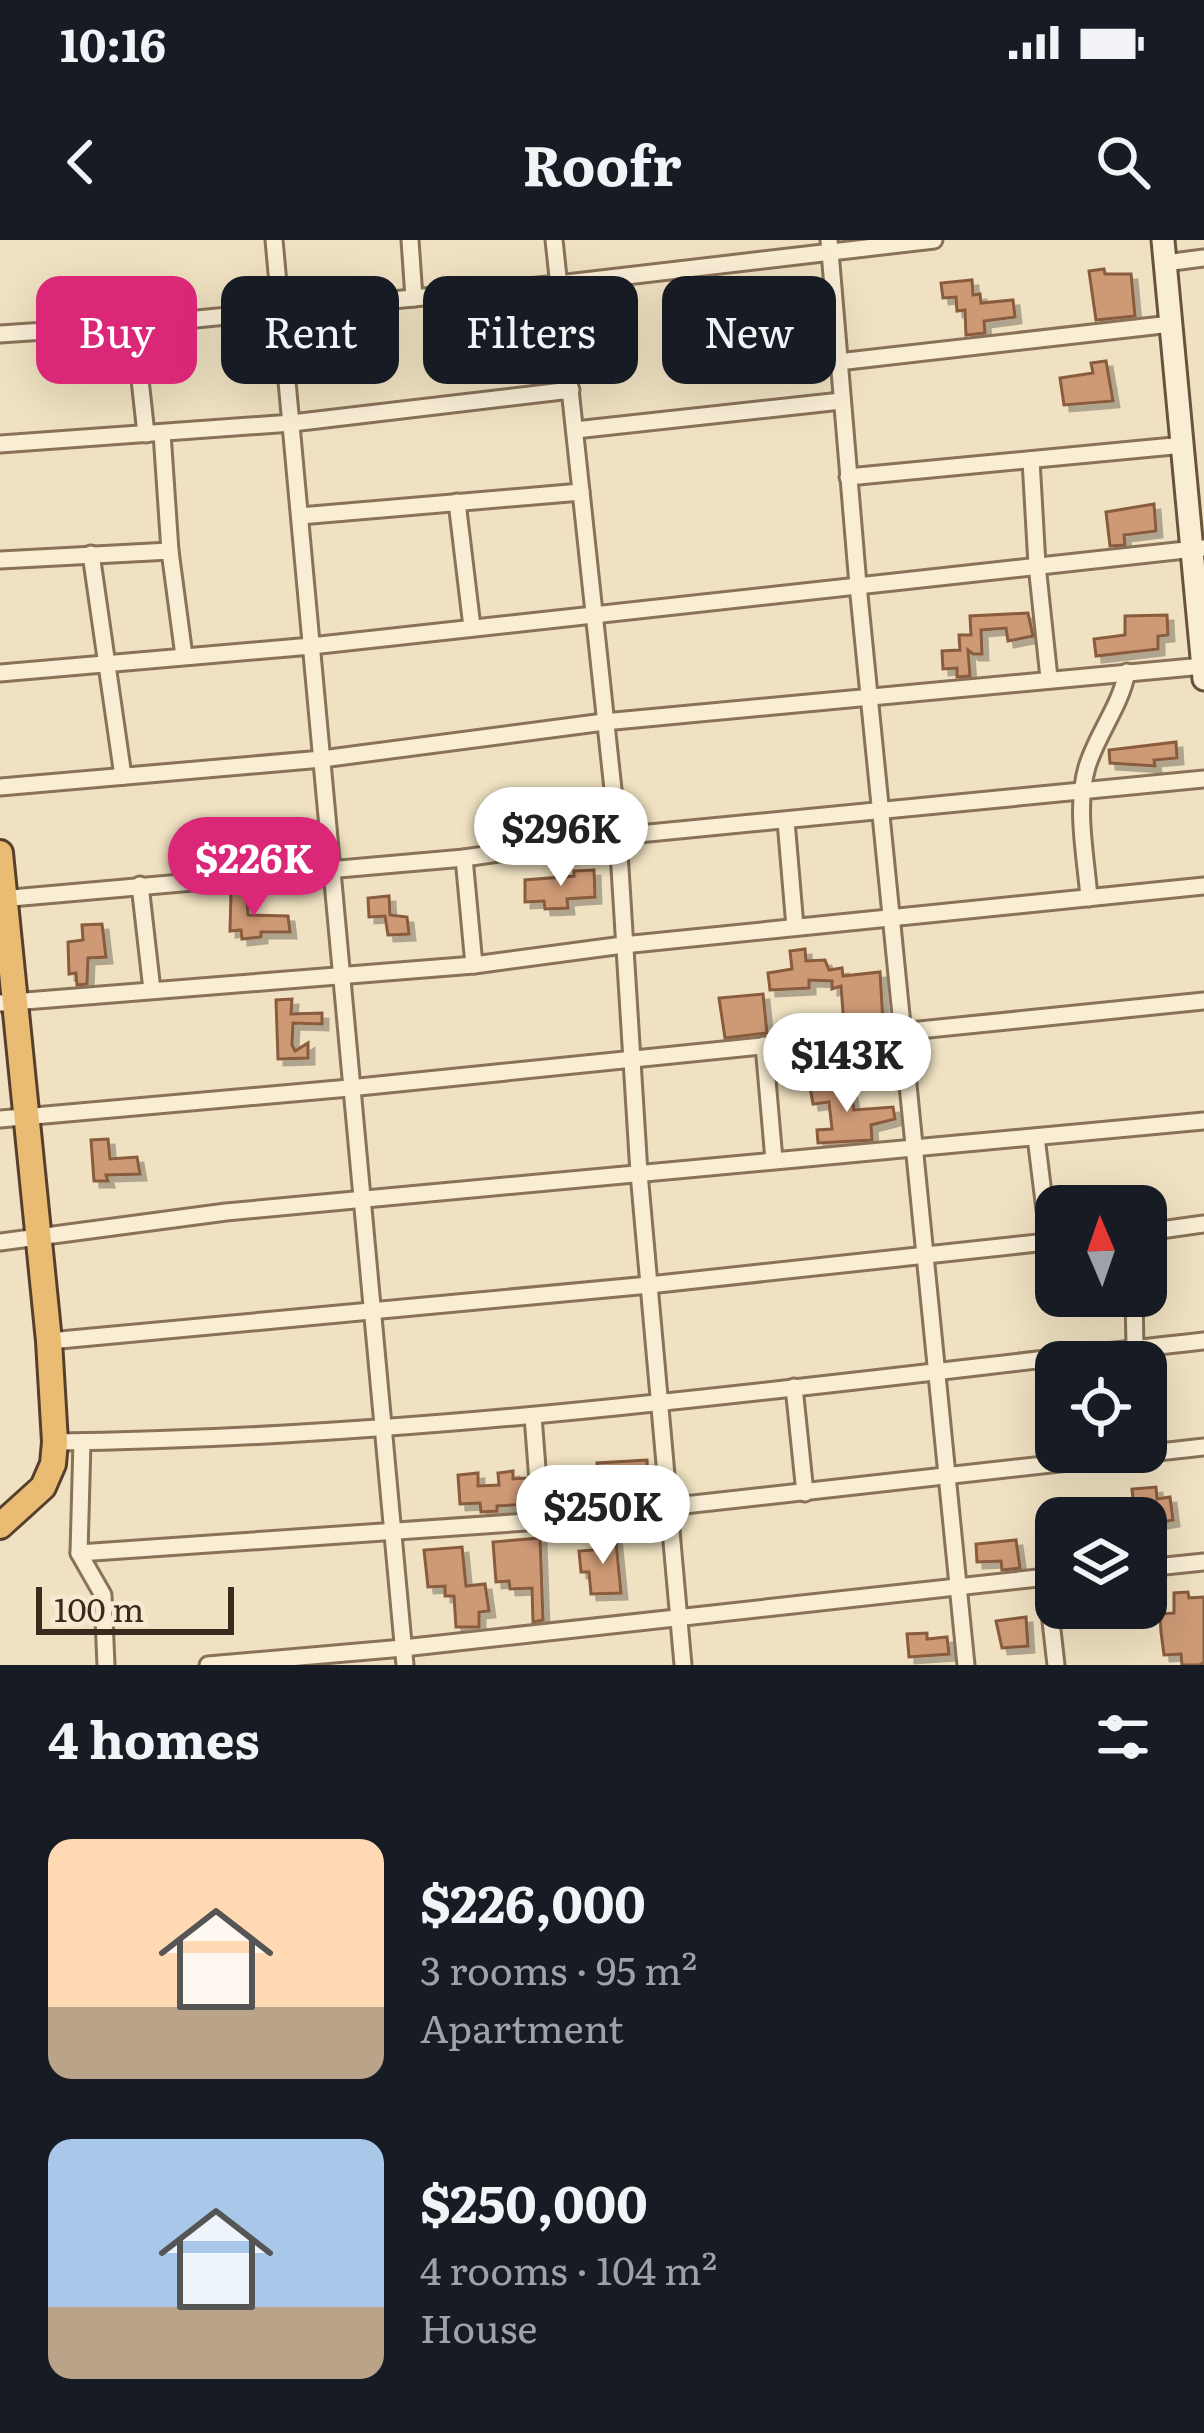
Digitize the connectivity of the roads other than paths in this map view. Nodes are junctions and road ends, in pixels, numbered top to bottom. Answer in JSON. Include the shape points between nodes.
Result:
{"nodes":[{"id":1,"x":274,"y":240,"type":"edge"},
{"id":2,"x":410,"y":240,"type":"edge"},
{"id":3,"x":554,"y":240,"type":"edge"},
{"id":4,"x":934,"y":240,"type":"edge"},
{"id":5,"x":830,"y":247,"type":"edge"},
{"id":6,"x":1164,"y":252,"type":"edge"},
{"id":7,"x":1204,"y":258,"type":"edge"},
{"id":8,"x":278,"y":276,"type":"edge"},
{"id":9,"x":557,"y":276,"type":"edge"},
{"id":10,"x":617,"y":276,"type":"edge"},
{"id":11,"x":423,"y":297,"type":"edge"},
{"id":12,"x":414,"y":298,"type":"junction"},
{"id":13,"x":399,"y":299,"type":"edge"},
{"id":14,"x":1171,"y":324,"type":"junction"},
{"id":15,"x":36,"y":332,"type":"edge"},
{"id":16,"x":0,"y":334,"type":"edge"},
{"id":17,"x":838,"y":362,"type":"junction"},
{"id":18,"x":145,"y":384,"type":"edge"},
{"id":19,"x":289,"y":384,"type":"edge"},
{"id":20,"x":570,"y":384,"type":"edge"},
{"id":21,"x":571,"y":390,"type":"junction"},
{"id":22,"x":842,"y":401,"type":"junction"},
{"id":23,"x":292,"y":423,"type":"junction"},
{"id":24,"x":575,"y":430,"type":"junction"},
{"id":25,"x":154,"y":434,"type":"junction"},
{"id":26,"x":0,"y":444,"type":"edge"},
{"id":27,"x":1184,"y":445,"type":"junction"},
{"id":28,"x":1031,"y":460,"type":"junction"},
{"id":29,"x":848,"y":477,"type":"junction"},
{"id":30,"x":580,"y":492,"type":"junction"},
{"id":31,"x":457,"y":502,"type":"junction"},
{"id":32,"x":300,"y":516,"type":"junction"},
{"id":33,"x":1199,"y":548,"type":"edge"},
{"id":34,"x":170,"y":550,"type":"junction"},
{"id":35,"x":91,"y":554,"type":"junction"},
{"id":36,"x":0,"y":560,"type":"edge"},
{"id":37,"x":1036,"y":566,"type":"junction"},
{"id":38,"x":858,"y":585,"type":"junction"},
{"id":39,"x":592,"y":613,"type":"junction"},
{"id":40,"x":472,"y":627,"type":"junction"},
{"id":41,"x":310,"y":646,"type":"junction"},
{"id":42,"x":184,"y":656,"type":"junction"},
{"id":43,"x":105,"y":664,"type":"junction"},
{"id":44,"x":1203,"y":666,"type":"edge"},
{"id":45,"x":1127,"y":672,"type":"junction"},
{"id":46,"x":0,"y":673,"type":"edge"},
{"id":47,"x":1049,"y":678,"type":"junction"},
{"id":48,"x":1204,"y":679,"type":"edge"},
{"id":49,"x":869,"y":699,"type":"junction"},
{"id":50,"x":604,"y":722,"type":"junction"},
{"id":51,"x":322,"y":759,"type":"junction"},
{"id":52,"x":123,"y":776,"type":"junction"},
{"id":53,"x":1204,"y":779,"type":"edge"},
{"id":54,"x":0,"y":787,"type":"edge"},
{"id":55,"x":1082,"y":792,"type":"junction"},
{"id":56,"x":882,"y":812,"type":"junction"},
{"id":57,"x":786,"y":821,"type":"junction"},
{"id":58,"x":618,"y":836,"type":"junction"},
{"id":59,"x":0,"y":853,"type":"edge"},
{"id":60,"x":464,"y":858,"type":"junction"},
{"id":61,"x":332,"y":871,"type":"junction"},
{"id":62,"x":140,"y":885,"type":"junction"},
{"id":63,"x":1204,"y":886,"type":"edge"},
{"id":64,"x":2,"y":898,"type":"edge"},
{"id":65,"x":1089,"y":898,"type":"junction"},
{"id":66,"x":892,"y":921,"type":"junction"},
{"id":67,"x":795,"y":928,"type":"junction"},
{"id":68,"x":623,"y":945,"type":"junction"},
{"id":69,"x":474,"y":965,"type":"junction"},
{"id":70,"x":339,"y":977,"type":"junction"},
{"id":71,"x":152,"y":990,"type":"junction"},
{"id":72,"x":1204,"y":1001,"type":"edge"},
{"id":73,"x":7,"y":1002,"type":"edge"},
{"id":74,"x":903,"y":1030,"type":"junction"},
{"id":75,"x":764,"y":1045,"type":"junction"},
{"id":76,"x":631,"y":1058,"type":"junction"},
{"id":77,"x":349,"y":1088,"type":"junction"},
{"id":78,"x":27,"y":1117,"type":"junction"},
{"id":79,"x":0,"y":1119,"type":"edge"},
{"id":80,"x":1204,"y":1120,"type":"edge"},
{"id":81,"x":1036,"y":1137,"type":"junction"},
{"id":82,"x":916,"y":1145,"type":"junction"},
{"id":83,"x":774,"y":1160,"type":"junction"},
{"id":84,"x":640,"y":1173,"type":"junction"},
{"id":85,"x":1043,"y":1185,"type":"edge"},
{"id":86,"x":361,"y":1201,"type":"junction"},
{"id":87,"x":1204,"y":1224,"type":"edge"},
{"id":88,"x":1167,"y":1229,"type":"edge"},
{"id":89,"x":39,"y":1236,"type":"junction"},
{"id":90,"x":0,"y":1241,"type":"edge"},
{"id":91,"x":1035,"y":1243,"type":"edge"},
{"id":92,"x":926,"y":1257,"type":"junction"},
{"id":93,"x":649,"y":1285,"type":"junction"},
{"id":94,"x":371,"y":1310,"type":"junction"},
{"id":95,"x":49,"y":1341,"type":"junction"},
{"id":96,"x":1204,"y":1341,"type":"edge"},
{"id":97,"x":1167,"y":1345,"type":"edge"},
{"id":98,"x":1035,"y":1360,"type":"edge"},
{"id":99,"x":934,"y":1371,"type":"junction"},
{"id":100,"x":794,"y":1387,"type":"junction"},
{"id":101,"x":662,"y":1403,"type":"junction"},
{"id":102,"x":533,"y":1416,"type":"junction"},
{"id":103,"x":380,"y":1425,"type":"junction"},
{"id":104,"x":55,"y":1442,"type":"junction"},
{"id":105,"x":82,"y":1442,"type":"junction"},
{"id":106,"x":1204,"y":1447,"type":"edge"},
{"id":107,"x":1167,"y":1450,"type":"edge"},
{"id":108,"x":1035,"y":1461,"type":"edge"},
{"id":109,"x":947,"y":1476,"type":"junction"},
{"id":110,"x":806,"y":1493,"type":"junction"},
{"id":111,"x":670,"y":1508,"type":"junction"},
{"id":112,"x":541,"y":1521,"type":"junction"},
{"id":113,"x":0,"y":1526,"type":"edge"},
{"id":114,"x":391,"y":1534,"type":"junction"},
{"id":115,"x":79,"y":1553,"type":"junction"},
{"id":116,"x":1204,"y":1562,"type":"edge"},
{"id":117,"x":1167,"y":1566,"type":"edge"},
{"id":118,"x":1035,"y":1579,"type":"edge"},
{"id":119,"x":956,"y":1586,"type":"junction"},
{"id":120,"x":679,"y":1618,"type":"junction"},
{"id":121,"x":1054,"y":1629,"type":"edge"},
{"id":122,"x":404,"y":1657,"type":"edge"},
{"id":123,"x":106,"y":1665,"type":"edge"},
{"id":124,"x":208,"y":1665,"type":"edge"},
{"id":125,"x":682,"y":1665,"type":"edge"},
{"id":126,"x":966,"y":1665,"type":"edge"},
{"id":127,"x":1056,"y":1665,"type":"edge"}],
"edges":[{"from":1,"to":8,"type":"street"},
{"from":2,"to":12,"type":"street"},
{"from":3,"to":9,"type":"street"},
{"from":4,"to":5,"type":"street"},
{"from":5,"to":10,"type":"street"},
{"from":5,"to":17,"type":"street"},
{"from":6,"to":7,"type":"street"},
{"from":6,"to":14,"type":"main road"},
{"from":11,"to":12,"type":"street"},
{"from":12,"to":13,"type":"street"},
{"from":14,"to":17,"type":"street"},
{"from":14,"to":27,"type":"main road"},
{"from":15,"to":16,"type":"street"},
{"from":17,"to":22,"type":"street"},
{"from":18,"to":25,"type":"street"},
{"from":19,"to":23,"type":"street"},
{"from":20,"to":21,"type":"street"},
{"from":21,"to":23,"type":"street"},
{"from":21,"to":24,"type":"street"},
{"from":22,"to":24,"type":"street"},
{"from":22,"to":29,"type":"street"},
{"from":23,"to":25,"type":"street"},
{"from":23,"to":32,"type":"street"},
{"from":24,"to":30,"type":"street"},
{"from":25,"to":26,"type":"street"},
{"from":25,"to":34,"type":"street"},
{"from":27,"to":28,"type":"street"},
{"from":27,"to":33,"type":"main road"},
{"from":28,"to":29,"type":"street"},
{"from":28,"to":37,"type":"street"},
{"from":29,"to":38,"type":"street"},
{"from":30,"to":31,"type":"street"},
{"from":30,"to":39,"type":"street"},
{"from":31,"to":32,"type":"street"},
{"from":31,"to":40,"type":"street"},
{"from":32,"to":41,"type":"street"},
{"from":33,"to":37,"type":"street"},
{"from":33,"to":44,"type":"main road"},
{"from":34,"to":35,"type":"street"},
{"from":34,"to":42,"type":"street"},
{"from":35,"to":36,"type":"street"},
{"from":35,"to":43,"type":"street"},
{"from":37,"to":38,"type":"street"},
{"from":37,"to":47,"type":"street"},
{"from":38,"to":39,"type":"street"},
{"from":38,"to":49,"type":"street"},
{"from":39,"to":40,"type":"street"},
{"from":39,"to":50,"type":"street"},
{"from":40,"to":41,"type":"street"},
{"from":41,"to":42,"type":"street"},
{"from":41,"to":51,"type":"street"},
{"from":42,"to":43,"type":"street"},
{"from":43,"to":46,"type":"street"},
{"from":43,"to":52,"type":"street"},
{"from":44,"to":45,"type":"street"},
{"from":44,"to":48,"type":"main road"},
{"from":45,"to":47,"type":"street"},
{"from":45,"to":55,"type":"street"},
{"from":47,"to":49,"type":"street"},
{"from":49,"to":50,"type":"street"},
{"from":49,"to":56,"type":"street"},
{"from":50,"to":51,"type":"street"},
{"from":50,"to":58,"type":"street"},
{"from":51,"to":52,"type":"street"},
{"from":51,"to":61,"type":"street"},
{"from":52,"to":54,"type":"street"},
{"from":53,"to":55,"type":"street"},
{"from":55,"to":56,"type":"street"},
{"from":55,"to":65,"type":"street"},
{"from":56,"to":57,"type":"street"},
{"from":56,"to":66,"type":"street"},
{"from":57,"to":58,"type":"street"},
{"from":57,"to":67,"type":"street"},
{"from":58,"to":60,"type":"street"},
{"from":58,"to":68,"type":"street"},
{"from":59,"to":64,"type":"highway"},
{"from":60,"to":61,"type":"street"},
{"from":60,"to":69,"type":"street"},
{"from":61,"to":62,"type":"street"},
{"from":61,"to":70,"type":"street"},
{"from":62,"to":64,"type":"street"},
{"from":62,"to":71,"type":"street"},
{"from":63,"to":65,"type":"street"},
{"from":64,"to":73,"type":"highway"},
{"from":65,"to":66,"type":"street"},
{"from":66,"to":67,"type":"street"},
{"from":66,"to":74,"type":"street"},
{"from":67,"to":68,"type":"street"},
{"from":68,"to":69,"type":"street"},
{"from":68,"to":76,"type":"street"},
{"from":69,"to":70,"type":"street"},
{"from":70,"to":71,"type":"street"},
{"from":70,"to":77,"type":"street"},
{"from":71,"to":73,"type":"street"},
{"from":72,"to":74,"type":"street"},
{"from":73,"to":78,"type":"highway"},
{"from":74,"to":75,"type":"street"},
{"from":74,"to":82,"type":"street"},
{"from":75,"to":76,"type":"street"},
{"from":75,"to":83,"type":"street"},
{"from":76,"to":77,"type":"street"},
{"from":76,"to":84,"type":"street"},
{"from":77,"to":78,"type":"street"},
{"from":77,"to":86,"type":"street"},
{"from":78,"to":79,"type":"street"},
{"from":78,"to":89,"type":"highway"},
{"from":80,"to":81,"type":"street"},
{"from":81,"to":82,"type":"street"},
{"from":81,"to":85,"type":"street"},
{"from":82,"to":83,"type":"street"},
{"from":82,"to":92,"type":"street"},
{"from":83,"to":84,"type":"street"},
{"from":84,"to":86,"type":"street"},
{"from":84,"to":93,"type":"street"},
{"from":86,"to":89,"type":"street"},
{"from":86,"to":94,"type":"street"},
{"from":87,"to":88,"type":"street"},
{"from":89,"to":90,"type":"street"},
{"from":89,"to":95,"type":"highway"},
{"from":91,"to":92,"type":"street"},
{"from":92,"to":93,"type":"street"},
{"from":92,"to":99,"type":"street"},
{"from":93,"to":94,"type":"street"},
{"from":93,"to":101,"type":"street"},
{"from":94,"to":95,"type":"street"},
{"from":94,"to":103,"type":"street"},
{"from":95,"to":104,"type":"highway"},
{"from":96,"to":97,"type":"street"},
{"from":98,"to":99,"type":"street"},
{"from":99,"to":100,"type":"street"},
{"from":99,"to":109,"type":"street"},
{"from":100,"to":101,"type":"street"},
{"from":100,"to":110,"type":"street"},
{"from":101,"to":102,"type":"street"},
{"from":101,"to":111,"type":"street"},
{"from":102,"to":103,"type":"street"},
{"from":102,"to":112,"type":"street"},
{"from":103,"to":105,"type":"street"},
{"from":103,"to":114,"type":"street"},
{"from":104,"to":105,"type":"street"},
{"from":104,"to":113,"type":"highway","via":[[43,1487]]},
{"from":105,"to":115,"type":"street"},
{"from":106,"to":107,"type":"street"},
{"from":108,"to":109,"type":"street"},
{"from":109,"to":110,"type":"street"},
{"from":109,"to":119,"type":"street"},
{"from":110,"to":111,"type":"street"},
{"from":111,"to":112,"type":"street"},
{"from":111,"to":120,"type":"street"},
{"from":112,"to":114,"type":"street"},
{"from":114,"to":115,"type":"street"},
{"from":114,"to":122,"type":"street"},
{"from":115,"to":123,"type":"street","via":[[103,1595]]},
{"from":116,"to":117,"type":"street"},
{"from":118,"to":119,"type":"street"},
{"from":119,"to":120,"type":"street"},
{"from":119,"to":126,"type":"street"},
{"from":120,"to":122,"type":"street"},
{"from":120,"to":125,"type":"street"},
{"from":121,"to":127,"type":"street"},
{"from":122,"to":124,"type":"street"}]}
